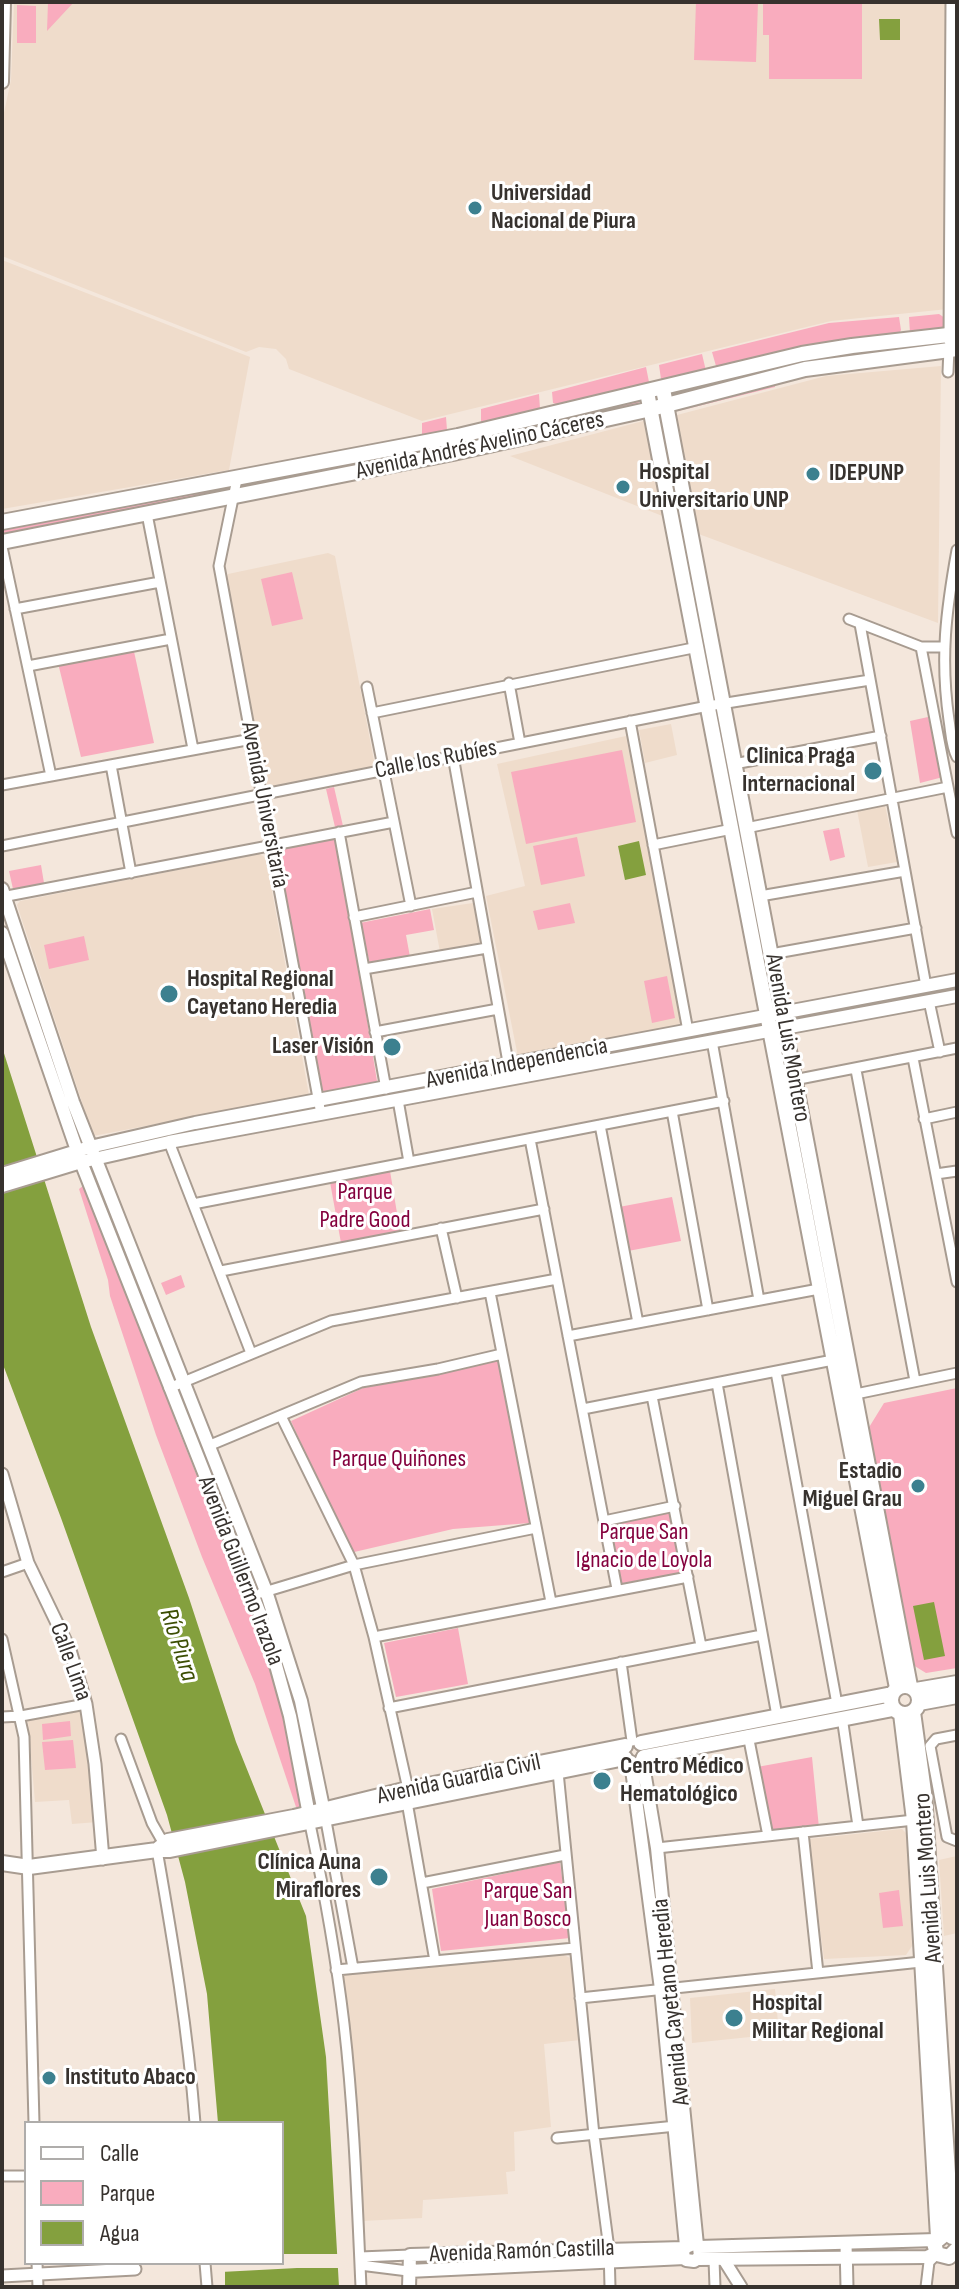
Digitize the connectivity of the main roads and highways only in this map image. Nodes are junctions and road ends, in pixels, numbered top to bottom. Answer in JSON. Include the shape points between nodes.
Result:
{"nodes":[{"id":1,"x":4,"y":2,"type":"edge"},
{"id":2,"x":2,"y":82,"type":"edge"},
{"id":3,"x":953,"y":342,"type":"edge"},
{"id":4,"x":663,"y":389,"type":"junction"},
{"id":5,"x":647,"y":392,"type":"junction"},
{"id":6,"x":666,"y":405,"type":"junction"},
{"id":7,"x":651,"y":409,"type":"junction"},
{"id":8,"x":2,"y":522,"type":"edge"},
{"id":9,"x":2,"y":544,"type":"edge"},
{"id":10,"x":715,"y":704,"type":"junction"},
{"id":11,"x":739,"y":829,"type":"junction"},
{"id":12,"x":3,"y":894,"type":"edge"},
{"id":13,"x":2,"y":933,"type":"edge"},
{"id":14,"x":957,"y":980,"type":"edge"},
{"id":15,"x":957,"y":996,"type":"edge"},
{"id":16,"x":777,"y":1021,"type":"junction"},
{"id":17,"x":510,"y":1072,"type":"junction"},
{"id":18,"x":57,"y":1074,"type":"junction"},
{"id":19,"x":320,"y":1108,"type":"junction"},
{"id":20,"x":86,"y":1155,"type":"junction"},
{"id":21,"x":56,"y":1163,"type":"junction"},
{"id":22,"x":2,"y":1174,"type":"edge"},
{"id":23,"x":2,"y":1186,"type":"edge"},
{"id":24,"x":847,"y":1396,"type":"junction"},
{"id":25,"x":260,"y":1593,"type":"junction"},
{"id":26,"x":957,"y":1683,"type":"edge"},
{"id":27,"x":957,"y":1696,"type":"edge"},
{"id":28,"x":905,"y":1700,"type":"junction"},
{"id":29,"x":840,"y":1711,"type":"junction"},
{"id":30,"x":695,"y":1739,"type":"junction"},
{"id":31,"x":634,"y":1753,"type":"junction"},
{"id":32,"x":317,"y":1771,"type":"junction"},
{"id":33,"x":302,"y":1774,"type":"junction"},
{"id":34,"x":487,"y":1780,"type":"junction"},
{"id":35,"x":925,"y":1792,"type":"junction"},
{"id":36,"x":325,"y":1814,"type":"junction"},
{"id":37,"x":302,"y":1820,"type":"junction"},
{"id":38,"x":2,"y":1863,"type":"edge"},
{"id":39,"x":666,"y":1988,"type":"junction"},
{"id":40,"x":939,"y":2144,"type":"junction"},
{"id":41,"x":948,"y":2246,"type":"edge"},
{"id":42,"x":692,"y":2250,"type":"junction"},
{"id":43,"x":846,"y":2251,"type":"junction"},
{"id":44,"x":609,"y":2256,"type":"junction"},
{"id":45,"x":408,"y":2271,"type":"junction"},
{"id":46,"x":409,"y":2287,"type":"edge"}],
"edges":[{"from":1,"to":2,"type":"main road"},
{"from":3,"to":4,"type":"main road","name":"Avenida Andrés Avelino Cáceres","via":[[852,346],[802,354]]},
{"from":3,"to":6,"type":"main road","name":"Avenida Andrés Avelino Cáceres","via":[[805,369]]},
{"from":4,"to":5,"type":"main road","name":"Avenida Andrés Avelino Cáceres"},
{"from":4,"to":6,"type":"main road","name":"Avenida Luis Montero"},
{"from":5,"to":7,"type":"main road","name":"Avenida Luis Montero"},
{"from":5,"to":8,"type":"main road","name":"Avenida Andrés Avelino Cáceres","via":[[458,436]]},
{"from":6,"to":7,"type":"main road","name":"Avenida Andrés Avelino Cáceres"},
{"from":6,"to":10,"type":"main road","name":"Avenida Luis Montero"},
{"from":7,"to":9,"type":"main road","name":"Avenida Andrés Avelino Cáceres"},
{"from":7,"to":10,"type":"main road","name":"Avenida Luis Montero","via":[[698,647]]},
{"from":10,"to":11,"type":"main road","name":"Avenida Luis Montero"},
{"from":10,"to":11,"type":"main road","name":"Avenida Luis Montero","via":[[734,764]]},
{"from":11,"to":16,"type":"main road","name":"Avenida Luis Montero"},
{"from":11,"to":16,"type":"main road","name":"Avenida Luis Montero","via":[[760,896]]},
{"from":12,"to":18,"type":"main road","name":"Avenida Guillermo Irazola"},
{"from":13,"to":18,"type":"main road","name":"Avenida Guillermo Irazola"},
{"from":14,"to":16,"type":"main road","name":"Avenida Independencia"},
{"from":15,"to":16,"type":"main road","name":"Avenida Independencia"},
{"from":16,"to":17,"type":"main road","name":"Avenida Independencia","via":[[688,1031]]},
{"from":16,"to":17,"type":"main road","name":"Avenida Independencia","via":[[712,1041]]},
{"from":16,"to":24,"type":"main road","name":"Avenida Luis Montero","via":[[794,1080]]},
{"from":16,"to":24,"type":"main road","name":"Avenida Luis Montero","via":[[819,1289],[833,1360]]},
{"from":17,"to":19,"type":"main road","name":"Avenida Independencia","via":[[386,1089]]},
{"from":17,"to":19,"type":"main road","name":"Avenida Independencia","via":[[398,1100]]},
{"from":18,"to":20,"type":"main road","name":"Avenida Guillermo Irazola"},
{"from":19,"to":20,"type":"main road","name":"Avenida Independencia"},
{"from":19,"to":20,"type":"main road","name":"Avenida Independencia","via":[[195,1123]]},
{"from":20,"to":21,"type":"main road"},
{"from":20,"to":25,"type":"main road","name":"Avenida Guillermo Irazola","via":[[183,1382]]},
{"from":20,"to":25,"type":"main road","name":"Avenida Guillermo Irazola","via":[[169,1388]]},
{"from":21,"to":22,"type":"main road"},
{"from":21,"to":23,"type":"main road"},
{"from":24,"to":28,"type":"main road","name":"Avenida Luis Montero"},
{"from":25,"to":32,"type":"main road","name":"Avenida Guillermo Irazola","via":[[290,1662]]},
{"from":25,"to":33,"type":"main road","name":"Avenida Guillermo Irazola"},
{"from":26,"to":28,"type":"main road","name":"Avenida Guardia Civil"},
{"from":27,"to":28,"type":"main road","name":"Avenida Guardia Civil"},
{"from":28,"to":29,"type":"main road","name":"Avenida Guardia Civil"},
{"from":28,"to":35,"type":"main road","name":"Avenida Luis Montero"},
{"from":29,"to":30,"type":"main road","name":"Avenida Guardia Civil","via":[[748,1735]]},
{"from":29,"to":30,"type":"main road","name":"Avenida Guardia Civil","via":[[777,1716]]},
{"from":30,"to":31,"type":"main road","name":"Avenida Guardia Civil"},
{"from":31,"to":34,"type":"main road","name":"Avenida Guardia Civil"},
{"from":31,"to":34,"type":"main road","name":"Avenida Guardia Civil","via":[[558,1772]]},
{"from":31,"to":39,"type":"main road","name":"Avenida Cayetano Heredia"},
{"from":31,"to":39,"type":"main road","name":"Avenida Cayetano Heredia","via":[[657,1848]]},
{"from":32,"to":33,"type":"main road"},
{"from":32,"to":36,"type":"main road","name":"Avenida Guillermo Irazola"},
{"from":33,"to":37,"type":"main road","name":"Avenida Guillermo Irazola"},
{"from":34,"to":36,"type":"main road","name":"Avenida Guardia Civil"},
{"from":35,"to":40,"type":"main road","name":"Avenida Luis Montero"},
{"from":35,"to":40,"type":"main road","name":"Avenida Luis Montero","via":[[914,1820]]},
{"from":36,"to":37,"type":"main road","name":"Avenida Guardia Civil"},
{"from":37,"to":38,"type":"main road","name":"Avenida Guardia Civil","via":[[103,1859],[29,1867]]},
{"from":39,"to":42,"type":"main road","name":"Avenida Cayetano Heredia"},
{"from":39,"to":42,"type":"main road","name":"Avenida Cayetano Heredia"},
{"from":40,"to":41,"type":"main road","name":"Avenida Luis Montero"},
{"from":41,"to":43,"type":"main road","name":"Avenida Ramón Castilla","via":[[927,2257]]},
{"from":42,"to":43,"type":"main road","name":"Avenida Ramón Castilla"},
{"from":42,"to":43,"type":"main road","name":"Avenida Ramón Castilla","via":[[719,2260]]},
{"from":42,"to":44,"type":"main road","name":"Avenida Ramón Castilla"},
{"from":44,"to":45,"type":"main road","name":"Avenida Ramón Castilla"},
{"from":44,"to":45,"type":"main road","name":"Avenida Ramón Castilla","via":[[410,2255]]},
{"from":45,"to":46,"type":"main road"}]}
